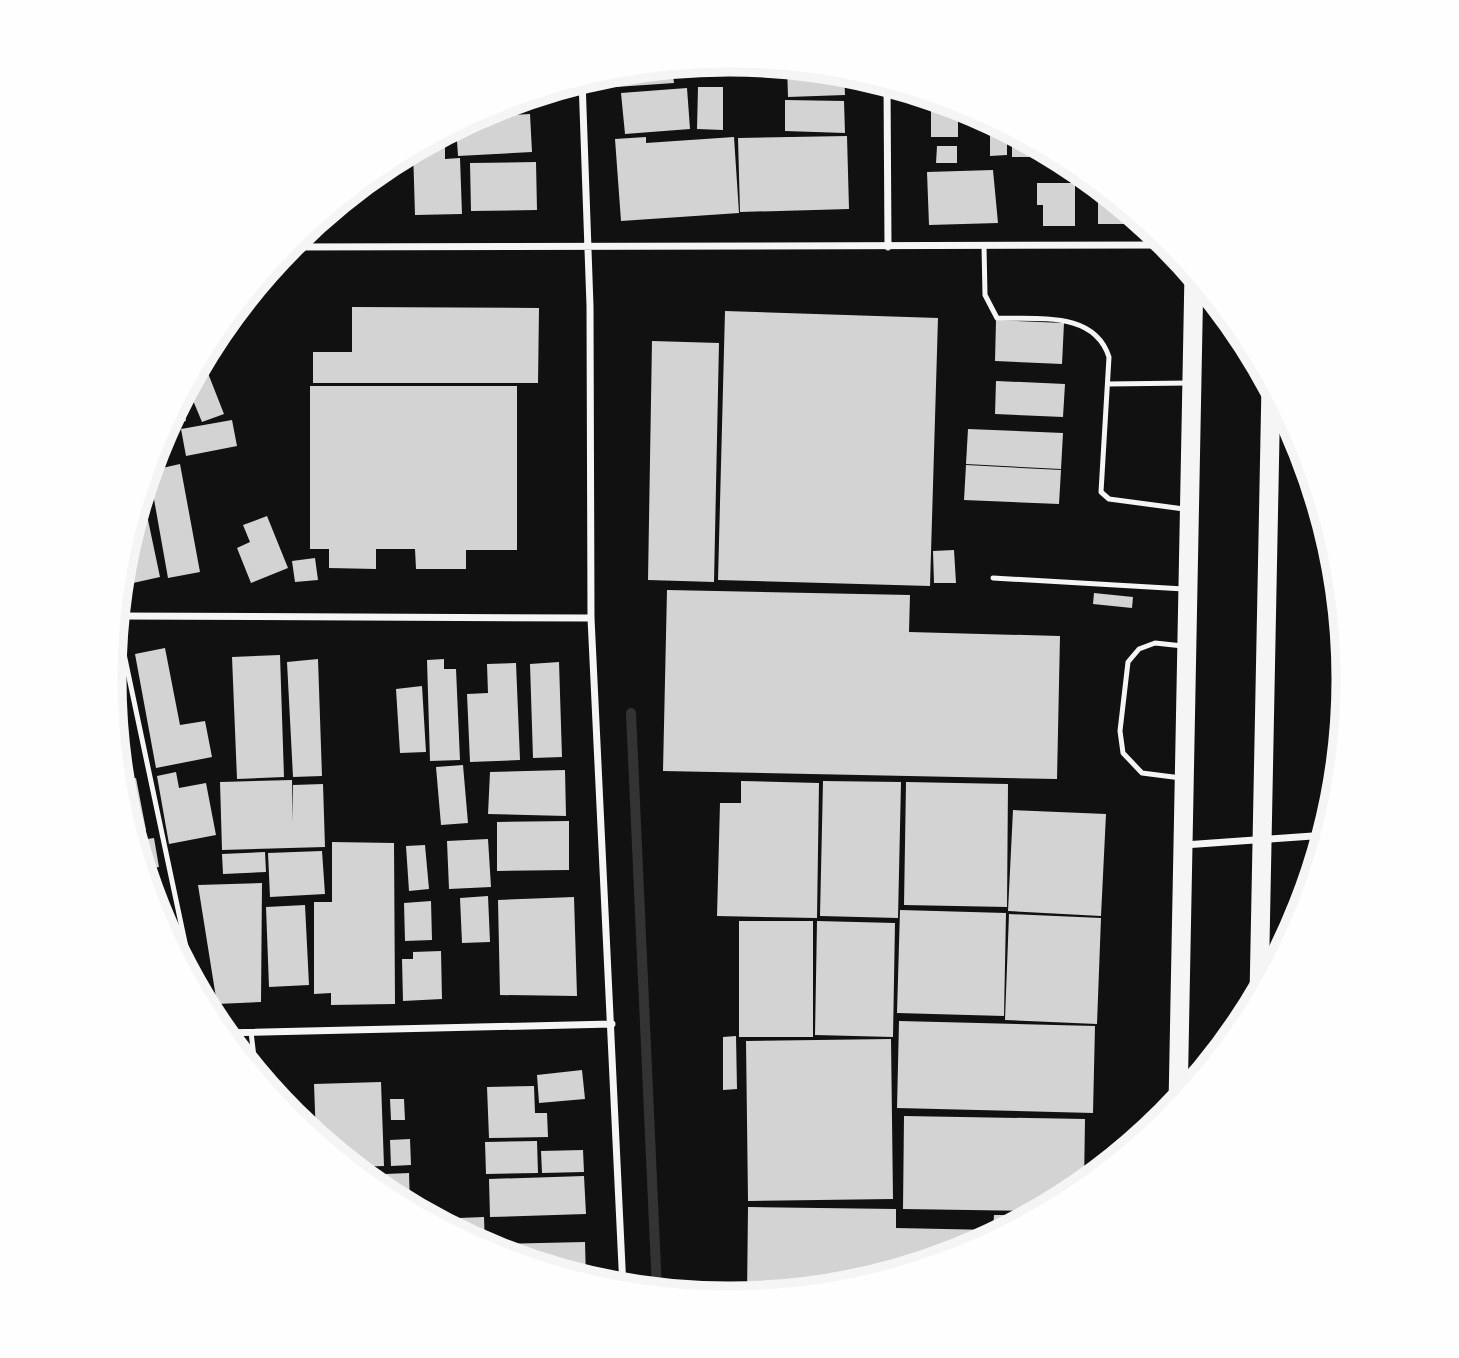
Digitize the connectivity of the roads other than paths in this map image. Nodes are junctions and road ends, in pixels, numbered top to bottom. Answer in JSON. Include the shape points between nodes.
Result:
{"nodes":[{"id":1,"x":582,"y":90,"type":"edge"},
{"id":2,"x":887,"y":92,"type":"edge"},
{"id":3,"x":1154,"y":245,"type":"edge"},
{"id":4,"x":984,"y":246,"type":"junction"},
{"id":5,"x":303,"y":247,"type":"edge"},
{"id":6,"x":888,"y":247,"type":"junction"},
{"id":7,"x":588,"y":248,"type":"junction"},
{"id":8,"x":1194,"y":288,"type":"edge"},
{"id":9,"x":1192,"y":383,"type":"junction"},
{"id":10,"x":1108,"y":384,"type":"junction"},
{"id":11,"x":1271,"y":404,"type":"edge"},
{"id":12,"x":1189,"y":510,"type":"junction"},
{"id":13,"x":993,"y":578,"type":"dead end"},
{"id":14,"x":1188,"y":589,"type":"junction"},
{"id":15,"x":126,"y":616,"type":"edge"},
{"id":16,"x":590,"y":618,"type":"junction"},
{"id":17,"x":1186,"y":646,"type":"junction"},
{"id":18,"x":123,"y":651,"type":"edge"},
{"id":19,"x":1184,"y":778,"type":"junction"},
{"id":20,"x":1316,"y":836,"type":"edge"},
{"id":21,"x":1262,"y":841,"type":"junction"},
{"id":22,"x":1183,"y":846,"type":"junction"},
{"id":23,"x":187,"y":952,"type":"edge"},
{"id":24,"x":1259,"y":975,"type":"edge"},
{"id":25,"x":612,"y":1024,"type":"junction"},
{"id":26,"x":236,"y":1032,"type":"edge"},
{"id":27,"x":251,"y":1032,"type":"junction"},
{"id":28,"x":254,"y":1056,"type":"edge"},
{"id":29,"x":1178,"y":1087,"type":"edge"},
{"id":30,"x":623,"y":1277,"type":"edge"}],
"edges":[{"from":1,"to":7,"type":"street"},
{"from":2,"to":6,"type":"street"},
{"from":3,"to":4,"type":"street"},
{"from":4,"to":6,"type":"street"},
{"from":4,"to":10,"type":"lane","via":[[985,295],[997,318],[1076,321],[1104,341]]},
{"from":5,"to":7,"type":"street"},
{"from":6,"to":7,"type":"street"},
{"from":7,"to":16,"type":"street"},
{"from":8,"to":9,"type":"highway"},
{"from":9,"to":10,"type":"lane"},
{"from":9,"to":12,"type":"highway"},
{"from":10,"to":12,"type":"lane","via":[[1101,492],[1109,499]]},
{"from":11,"to":21,"type":"highway"},
{"from":12,"to":14,"type":"highway"},
{"from":13,"to":14,"type":"lane"},
{"from":14,"to":17,"type":"highway"},
{"from":15,"to":16,"type":"street"},
{"from":16,"to":25,"type":"street"},
{"from":17,"to":19,"type":"highway"},
{"from":17,"to":19,"type":"lane","via":[[1155,643],[1139,649],[1128,662],[1121,731],[1123,753],[1142,773]]},
{"from":18,"to":23,"type":"lane"},
{"from":19,"to":22,"type":"highway"},
{"from":20,"to":21,"type":"street"},
{"from":21,"to":22,"type":"street"},
{"from":21,"to":24,"type":"highway"},
{"from":22,"to":29,"type":"highway"},
{"from":25,"to":27,"type":"street"},
{"from":25,"to":30,"type":"street"},
{"from":26,"to":27,"type":"street"},
{"from":27,"to":28,"type":"lane"}]}
